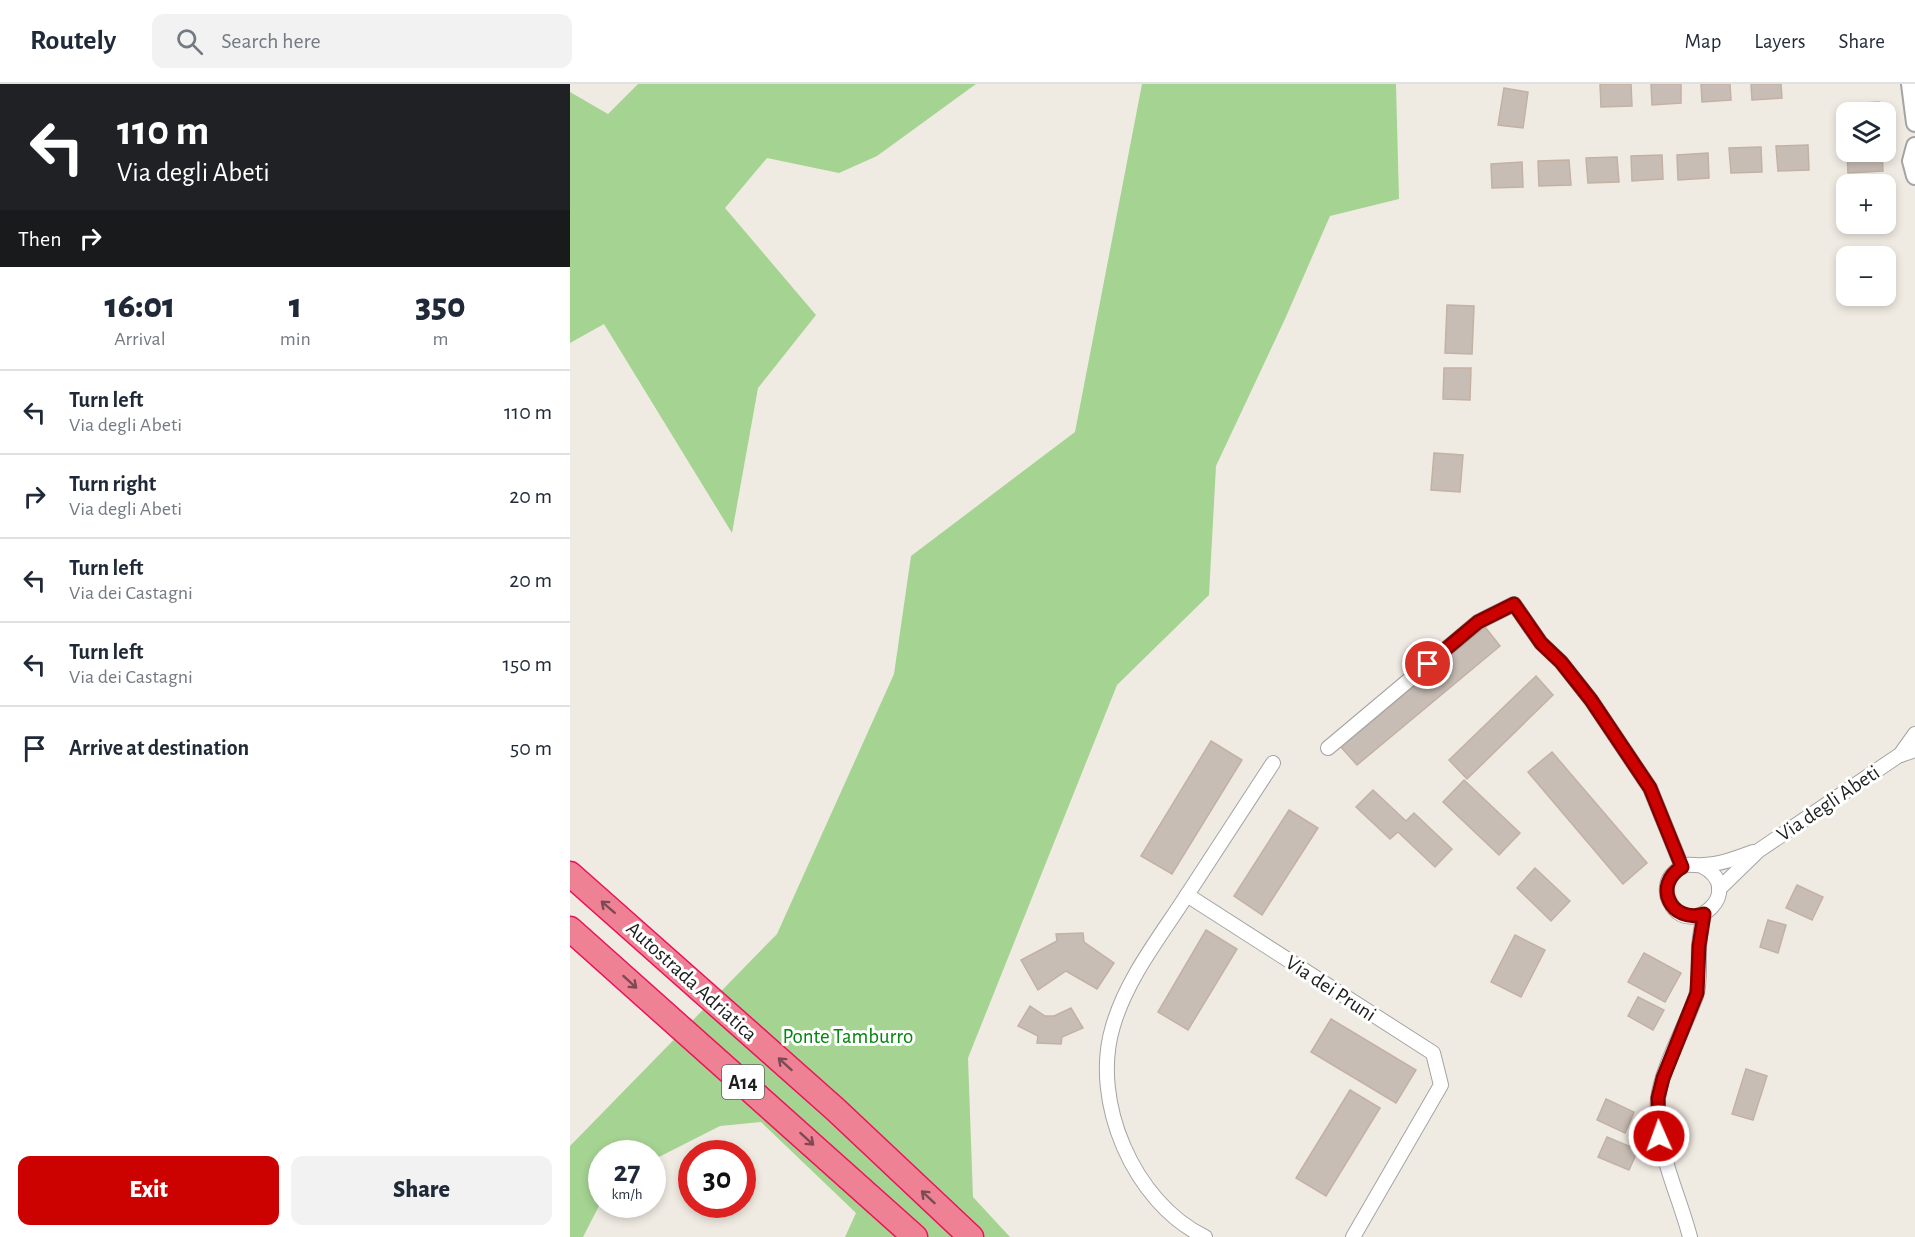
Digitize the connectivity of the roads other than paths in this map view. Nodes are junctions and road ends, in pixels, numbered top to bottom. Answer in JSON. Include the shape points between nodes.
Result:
{"nodes":[{"id":1,"x":1912,"y":94,"type":"edge"},
{"id":2,"x":1915,"y":123,"type":"edge"},
{"id":3,"x":1915,"y":146,"type":"edge"},
{"id":4,"x":1915,"y":176,"type":"edge"},
{"id":5,"x":1915,"y":734,"type":"edge"},
{"id":6,"x":1328,"y":748,"type":"dead end"},
{"id":7,"x":1915,"y":750,"type":"edge"},
{"id":8,"x":1898,"y":756,"type":"junction"},
{"id":9,"x":1273,"y":763,"type":"dead end"},
{"id":10,"x":1758,"y":850,"type":"junction"},
{"id":11,"x":1702,"y":866,"type":"junction"},
{"id":12,"x":1682,"y":867,"type":"junction"},
{"id":13,"x":570,"y":874,"type":"edge"},
{"id":14,"x":1719,"y":889,"type":"junction"},
{"id":15,"x":1187,"y":895,"type":"junction"},
{"id":16,"x":1704,"y":914,"type":"junction"},
{"id":17,"x":1684,"y":915,"type":"junction"},
{"id":18,"x":570,"y":929,"type":"edge"},
{"id":19,"x":1699,"y":946,"type":"junction"},
{"id":20,"x":915,"y":1237,"type":"edge"},
{"id":21,"x":971,"y":1237,"type":"edge"},
{"id":22,"x":1204,"y":1237,"type":"edge"},
{"id":23,"x":1353,"y":1237,"type":"edge"},
{"id":24,"x":1690,"y":1237,"type":"edge"}],
"edges":[{"from":1,"to":2,"type":"street"},
{"from":3,"to":4,"type":"street","via":[[1911,161]]},
{"from":5,"to":8,"type":"street","name":"Via degli Abeti"},
{"from":6,"to":12,"type":"street","via":[[1478,622],[1514,604],[1541,643],[1591,700],[1650,788]]},
{"from":7,"to":8,"type":"street","name":"Via degli Abeti"},
{"from":8,"to":10,"type":"street","name":"Via degli Abeti"},
{"from":9,"to":15,"type":"street"},
{"from":10,"to":11,"type":"street","name":"Via degli Abeti"},
{"from":10,"to":14,"type":"street","name":"Via degli Abeti"},
{"from":11,"to":12,"type":"street","name":"Via degli Abeti"},
{"from":11,"to":14,"type":"street","via":[[1714,875]]},
{"from":12,"to":17,"type":"street","name":"Via degli Abeti","via":[[1671,877],[1667,892],[1672,906]]},
{"from":21,"to":13,"type":"highway","name":"Autostrada Adriatica","number":"A14","one_way":true,"via":[[835,1109]]},
{"from":14,"to":16,"type":"street","name":"Via degli Abeti","via":[[1715,904]]},
{"from":15,"to":22,"type":"street","via":[[1121,1002],[1107,1057],[1109,1100],[1135,1171],[1161,1206]]},
{"from":15,"to":23,"type":"street","name":"Via dei Pruni","via":[[1433,1053],[1441,1085]]},
{"from":16,"to":17,"type":"street"},
{"from":16,"to":19,"type":"street","name":"Via degli Abeti"},
{"from":17,"to":19,"type":"street","name":"Via degli Abeti"},
{"from":18,"to":20,"type":"highway","name":"Autostrada Adriatica","number":"A14","one_way":true},
{"from":19,"to":24,"type":"street","name":"Via degli Abeti","via":[[1697,993],[1658,1098],[1661,1144]]}]}
